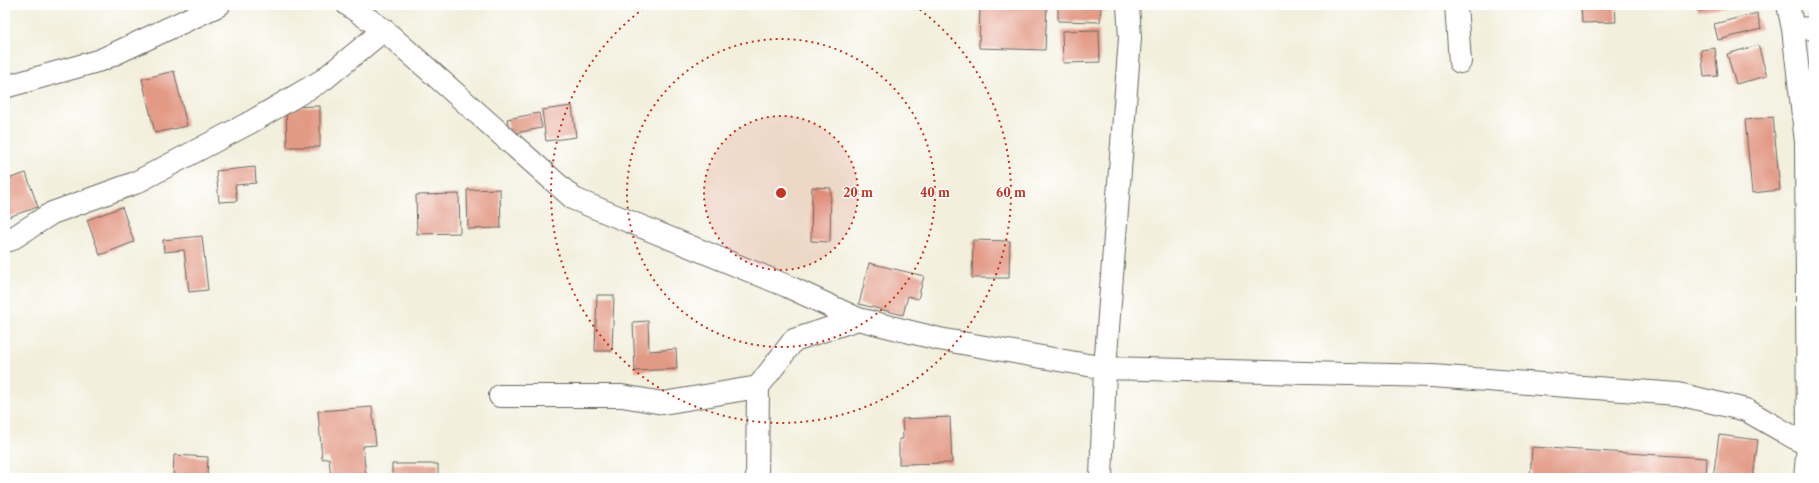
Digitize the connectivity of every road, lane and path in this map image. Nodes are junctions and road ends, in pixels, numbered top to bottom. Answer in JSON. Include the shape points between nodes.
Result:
{"nodes":[{"id":1,"x":219,"y":5,"type":"edge"},
{"id":2,"x":348,"y":5,"type":"edge"},
{"id":3,"x":1128,"y":5,"type":"edge"},
{"id":4,"x":1456,"y":5,"type":"edge"},
{"id":5,"x":1788,"y":5,"type":"edge"},
{"id":6,"x":1804,"y":29,"type":"edge"},
{"id":7,"x":384,"y":30,"type":"junction"},
{"id":8,"x":1460,"y":62,"type":"dead end"},
{"id":9,"x":5,"y":87,"type":"edge"},
{"id":10,"x":5,"y":241,"type":"edge"},
{"id":11,"x":858,"y":319,"type":"junction"},
{"id":12,"x":1105,"y":368,"type":"junction"},
{"id":13,"x":758,"y":387,"type":"junction"},
{"id":14,"x":500,"y":396,"type":"dead end"},
{"id":15,"x":1811,"y":447,"type":"edge"},
{"id":16,"x":757,"y":478,"type":"edge"},
{"id":17,"x":1101,"y":478,"type":"edge"},
{"id":18,"x":1805,"y":478,"type":"edge"}],
"edges":[{"from":1,"to":9,"type":"street","via":[[101,60]]},
{"from":2,"to":7,"type":"street"},
{"from":3,"to":12,"type":"street","via":[[1130,38]]},
{"from":4,"to":8,"type":"street"},
{"from":5,"to":6,"type":"street"},
{"from":6,"to":15,"type":"street"},
{"from":7,"to":10,"type":"street","via":[[323,80],[250,122],[135,183],[52,212]]},
{"from":7,"to":11,"type":"street","via":[[574,199],[787,286]]},
{"from":11,"to":12,"type":"street","via":[[939,339]]},
{"from":11,"to":13,"type":"street","via":[[794,340]]},
{"from":12,"to":15,"type":"street","via":[[1432,376],[1678,394],[1746,410]]},
{"from":12,"to":17,"type":"street"},
{"from":13,"to":14,"type":"street","via":[[663,403],[622,396]]},
{"from":13,"to":16,"type":"street"},
{"from":15,"to":18,"type":"street"}]}
